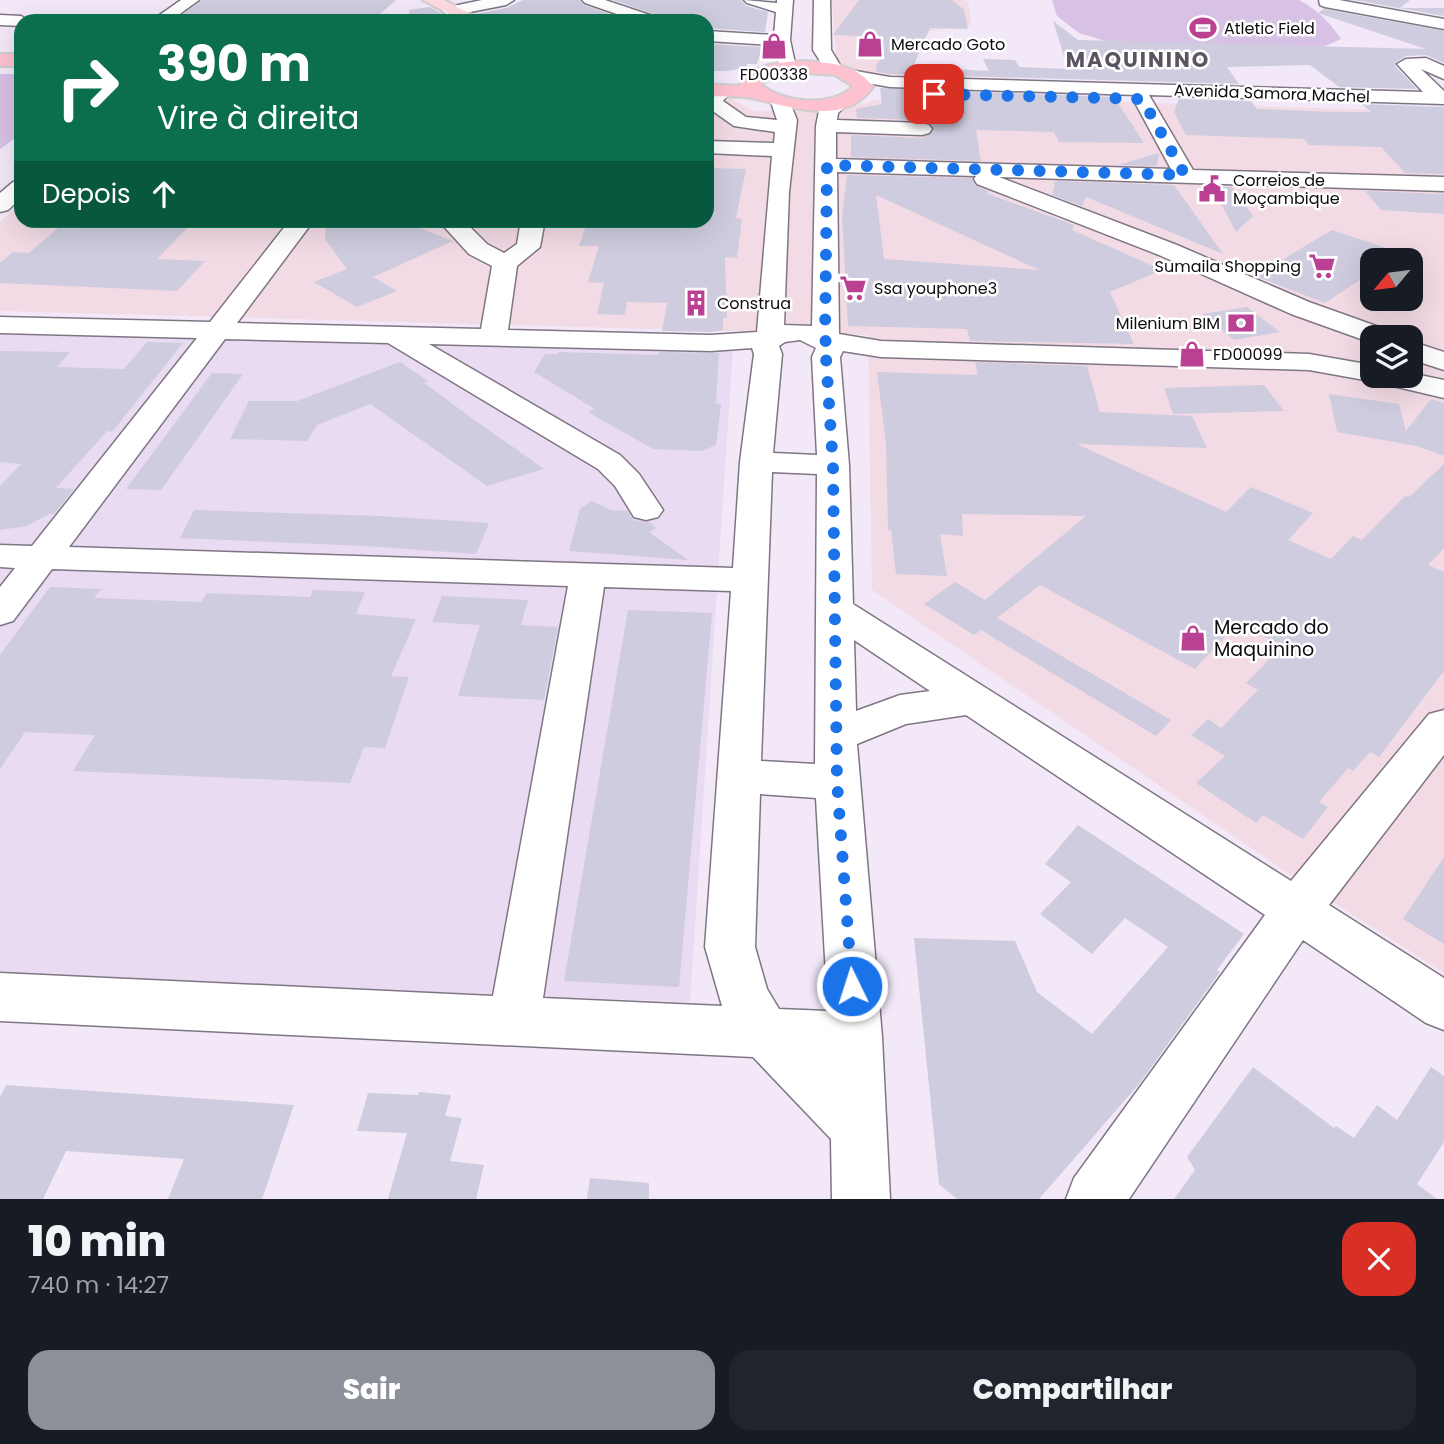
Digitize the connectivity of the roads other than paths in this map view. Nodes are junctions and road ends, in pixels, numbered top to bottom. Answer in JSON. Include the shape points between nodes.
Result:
{"nodes":[{"id":1,"x":191,"y":0,"type":"edge"},
{"id":2,"x":431,"y":0,"type":"edge"},
{"id":3,"x":506,"y":0,"type":"edge"},
{"id":4,"x":590,"y":0,"type":"edge"},
{"id":5,"x":752,"y":0,"type":"edge"},
{"id":6,"x":822,"y":0,"type":"edge"},
{"id":7,"x":1325,"y":2,"type":"dead end"},
{"id":8,"x":170,"y":14,"type":"edge"},
{"id":9,"x":443,"y":14,"type":"edge"},
{"id":10,"x":456,"y":14,"type":"edge"},
{"id":11,"x":632,"y":14,"type":"edge"},
{"id":12,"x":1441,"y":19,"type":"edge"},
{"id":13,"x":797,"y":21,"type":"edge"},
{"id":14,"x":714,"y":35,"type":"edge"},
{"id":15,"x":787,"y":68,"type":"junction"},
{"id":16,"x":842,"y":72,"type":"junction"},
{"id":17,"x":1263,"y":73,"type":"dead end"},
{"id":18,"x":1444,"y":75,"type":"edge"},
{"id":19,"x":1313,"y":76,"type":"dead end"},
{"id":20,"x":755,"y":85,"type":"junction"},
{"id":21,"x":714,"y":86,"type":"edge"},
{"id":22,"x":1259,"y":93,"type":"junction"},
{"id":23,"x":1331,"y":95,"type":"junction"},
{"id":24,"x":848,"y":99,"type":"junction"},
{"id":25,"x":1142,"y":99,"type":"junction"},
{"id":26,"x":1442,"y":101,"type":"edge"},
{"id":27,"x":781,"y":102,"type":"junction"},
{"id":28,"x":714,"y":103,"type":"edge"},
{"id":29,"x":826,"y":127,"type":"junction"},
{"id":30,"x":922,"y":129,"type":"dead end"},
{"id":31,"x":714,"y":147,"type":"edge"},
{"id":32,"x":783,"y":148,"type":"junction"},
{"id":33,"x":714,"y":163,"type":"edge"},
{"id":34,"x":827,"y":165,"type":"junction"},
{"id":35,"x":965,"y":171,"type":"junction"},
{"id":36,"x":1026,"y":171,"type":"junction"},
{"id":37,"x":1185,"y":175,"type":"junction"},
{"id":38,"x":1444,"y":184,"type":"edge"},
{"id":39,"x":827,"y":191,"type":"junction"},
{"id":40,"x":778,"y":192,"type":"junction"},
{"id":41,"x":14,"y":193,"type":"edge"},
{"id":42,"x":0,"y":205,"type":"edge"},
{"id":43,"x":1066,"y":210,"type":"junction"},
{"id":44,"x":297,"y":228,"type":"edge"},
{"id":45,"x":457,"y":228,"type":"edge"},
{"id":46,"x":532,"y":228,"type":"edge"},
{"id":47,"x":505,"y":263,"type":"junction"},
{"id":48,"x":1300,"y":308,"type":"junction"},
{"id":49,"x":0,"y":325,"type":"edge"},
{"id":50,"x":218,"y":330,"type":"junction"},
{"id":51,"x":1360,"y":330,"type":"edge"},
{"id":52,"x":493,"y":336,"type":"junction"},
{"id":53,"x":396,"y":337,"type":"junction"},
{"id":54,"x":1444,"y":338,"type":"edge"},
{"id":55,"x":1423,"y":340,"type":"edge"},
{"id":56,"x":769,"y":346,"type":"junction"},
{"id":57,"x":825,"y":348,"type":"junction"},
{"id":58,"x":1359,"y":350,"type":"edge"},
{"id":59,"x":1423,"y":354,"type":"edge"},
{"id":60,"x":1309,"y":362,"type":"junction"},
{"id":61,"x":1444,"y":362,"type":"edge"},
{"id":62,"x":1360,"y":371,"type":"edge"},
{"id":63,"x":1444,"y":371,"type":"edge"},
{"id":64,"x":1423,"y":376,"type":"edge"},
{"id":65,"x":1423,"y":385,"type":"edge"},
{"id":66,"x":1444,"y":390,"type":"edge"},
{"id":67,"x":756,"y":462,"type":"junction"},
{"id":68,"x":833,"y":466,"type":"junction"},
{"id":69,"x":646,"y":510,"type":"dead end"},
{"id":70,"x":0,"y":556,"type":"edge"},
{"id":71,"x":41,"y":557,"type":"junction"},
{"id":72,"x":588,"y":575,"type":"junction"},
{"id":73,"x":748,"y":580,"type":"junction"},
{"id":74,"x":836,"y":610,"type":"junction"},
{"id":75,"x":0,"y":612,"type":"edge"},
{"id":76,"x":975,"y":699,"type":"junction"},
{"id":77,"x":1444,"y":726,"type":"edge"},
{"id":78,"x":836,"y":736,"type":"junction"},
{"id":79,"x":738,"y":776,"type":"junction"},
{"id":80,"x":837,"y":782,"type":"junction"},
{"id":81,"x":1297,"y":909,"type":"junction"},
{"id":82,"x":0,"y":997,"type":"edge"},
{"id":83,"x":1444,"y":1006,"type":"edge"},
{"id":84,"x":514,"y":1021,"type":"junction"},
{"id":85,"x":766,"y":1034,"type":"junction"},
{"id":86,"x":856,"y":1037,"type":"junction"},
{"id":87,"x":858,"y":1127,"type":"junction"},
{"id":88,"x":860,"y":1199,"type":"edge"},
{"id":89,"x":1094,"y":1199,"type":"edge"}],
"edges":[{"from":1,"to":8,"type":"street"},
{"from":2,"to":9,"type":"main road"},
{"from":3,"to":10,"type":"street"},
{"from":4,"to":11,"type":"street"},
{"from":5,"to":13,"type":"street"},
{"from":6,"to":13,"type":"street"},
{"from":7,"to":12,"type":"street"},
{"from":13,"to":14,"type":"street"},
{"from":13,"to":15,"type":"street"},
{"from":13,"to":16,"type":"street"},
{"from":15,"to":16,"type":"highway"},
{"from":15,"to":20,"type":"highway"},
{"from":16,"to":22,"type":"street","name":"Avenida Samora Machel","via":[[890,82]]},
{"from":16,"to":24,"type":"highway","via":[[863,87]]},
{"from":17,"to":22,"type":"street"},
{"from":18,"to":26,"type":"street","via":[[1433,65],[1406,64]]},
{"from":19,"to":23,"type":"street"},
{"from":20,"to":21,"type":"highway"},
{"from":20,"to":27,"type":"highway"},
{"from":22,"to":23,"type":"street","name":"Avenida Samora Machel"},
{"from":23,"to":26,"type":"street","name":"Avenida Samora Machel"},
{"from":24,"to":25,"type":"street","name":"Avenida Samora Machel","via":[[886,93]]},
{"from":24,"to":27,"type":"highway","via":[[817,105]]},
{"from":24,"to":29,"type":"street","via":[[829,111]]},
{"from":25,"to":26,"type":"street","name":"Avenida Samora Machel"},
{"from":25,"to":37,"type":"street"},
{"from":27,"to":32,"type":"street","via":[[787,120]]},
{"from":28,"to":32,"type":"street"},
{"from":29,"to":30,"type":"street"},
{"from":29,"to":34,"type":"street"},
{"from":31,"to":32,"type":"street"},
{"from":32,"to":33,"type":"street"},
{"from":32,"to":40,"type":"street"},
{"from":34,"to":35,"type":"street"},
{"from":34,"to":39,"type":"street"},
{"from":35,"to":36,"type":"street"},
{"from":35,"to":43,"type":"street"},
{"from":36,"to":37,"type":"street"},
{"from":36,"to":43,"type":"street"},
{"from":37,"to":38,"type":"street"},
{"from":39,"to":40,"type":"street"},
{"from":39,"to":57,"type":"street"},
{"from":40,"to":56,"type":"street"},
{"from":41,"to":42,"type":"street"},
{"from":43,"to":48,"type":"street"},
{"from":44,"to":50,"type":"street"},
{"from":45,"to":47,"type":"street","via":[[478,248]]},
{"from":46,"to":47,"type":"street","via":[[528,247]]},
{"from":47,"to":52,"type":"street"},
{"from":48,"to":51,"type":"street"},
{"from":48,"to":58,"type":"street","via":[[1322,337]]},
{"from":49,"to":50,"type":"street"},
{"from":50,"to":53,"type":"street"},
{"from":50,"to":71,"type":"street"},
{"from":52,"to":53,"type":"street"},
{"from":52,"to":56,"type":"street"},
{"from":53,"to":69,"type":"street","via":[[609,462]]},
{"from":54,"to":55,"type":"street"},
{"from":56,"to":57,"type":"street","via":[[779,361],[796,364],[813,363]]},
{"from":56,"to":67,"type":"street"},
{"from":57,"to":60,"type":"street"},
{"from":57,"to":68,"type":"street"},
{"from":58,"to":60,"type":"street"},
{"from":59,"to":61,"type":"street"},
{"from":60,"to":62,"type":"street"},
{"from":63,"to":64,"type":"street"},
{"from":65,"to":66,"type":"street"},
{"from":67,"to":68,"type":"street"},
{"from":67,"to":73,"type":"street"},
{"from":68,"to":74,"type":"street"},
{"from":70,"to":71,"type":"street"},
{"from":71,"to":72,"type":"street"},
{"from":71,"to":75,"type":"street"},
{"from":72,"to":73,"type":"street"},
{"from":72,"to":84,"type":"street"},
{"from":73,"to":79,"type":"street"},
{"from":74,"to":76,"type":"street"},
{"from":74,"to":78,"type":"street"},
{"from":76,"to":78,"type":"street","via":[[900,710]]},
{"from":76,"to":81,"type":"street"},
{"from":77,"to":81,"type":"street"},
{"from":78,"to":80,"type":"street"},
{"from":79,"to":80,"type":"street"},
{"from":79,"to":85,"type":"street","via":[[730,947],[744,998]]},
{"from":80,"to":86,"type":"street"},
{"from":81,"to":83,"type":"street"},
{"from":81,"to":89,"type":"street"},
{"from":82,"to":84,"type":"street"},
{"from":84,"to":85,"type":"street"},
{"from":85,"to":86,"type":"street"},
{"from":85,"to":87,"type":"street"},
{"from":86,"to":87,"type":"street"},
{"from":87,"to":88,"type":"street"}]}
